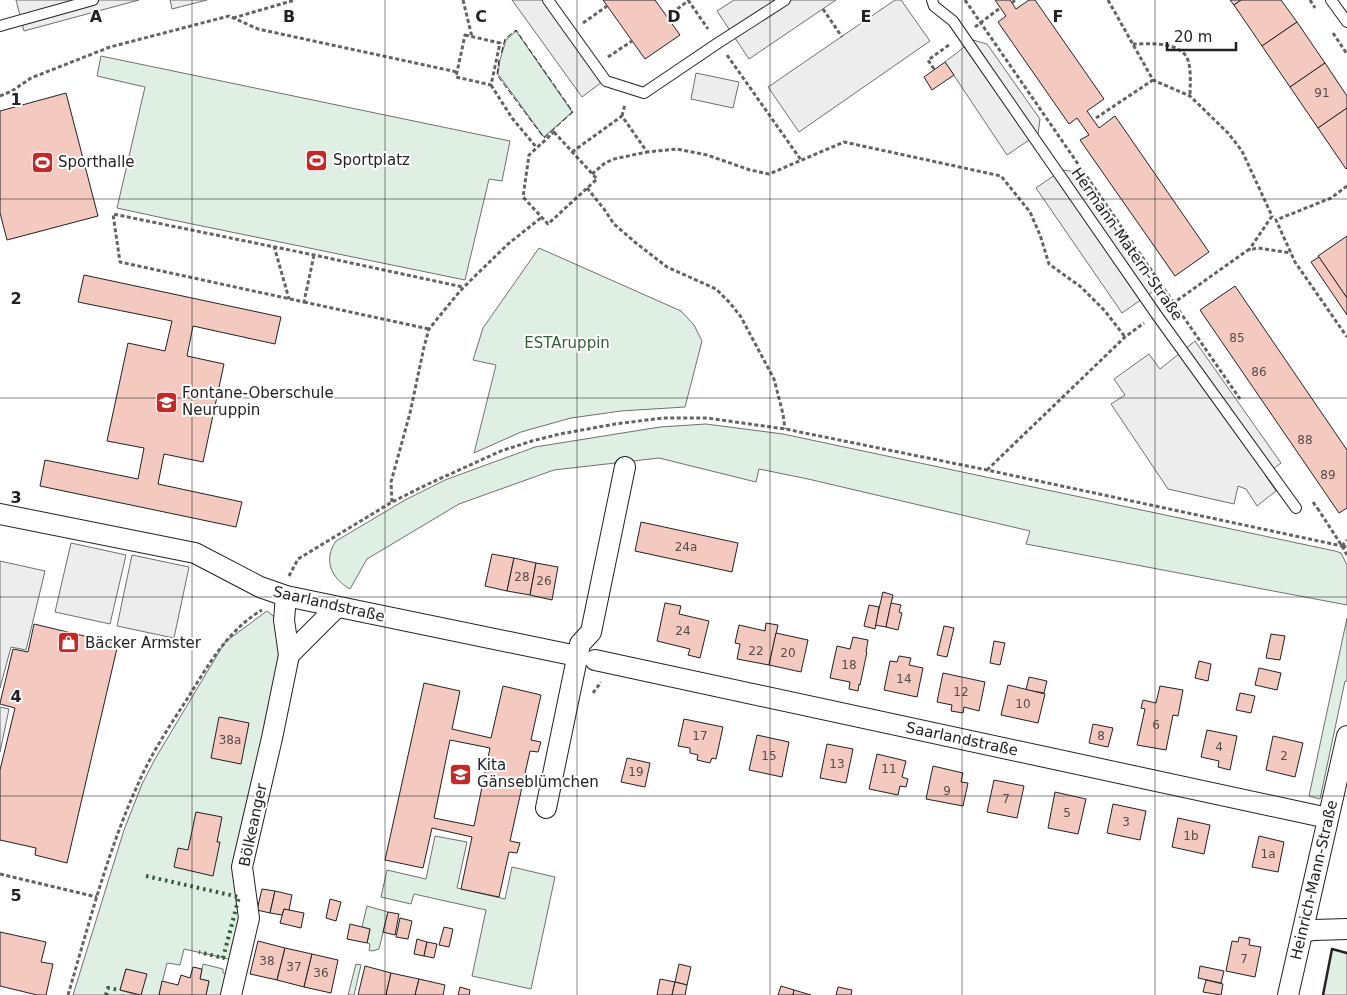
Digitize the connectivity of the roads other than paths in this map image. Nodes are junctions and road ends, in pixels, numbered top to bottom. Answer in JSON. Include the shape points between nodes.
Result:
{"nodes":[{"id":1,"x":93,"y":0,"type":"edge"},
{"id":2,"x":548,"y":0,"type":"edge"},
{"id":3,"x":785,"y":0,"type":"edge"},
{"id":4,"x":932,"y":0,"type":"edge"},
{"id":5,"x":1331,"y":0,"type":"edge"},
{"id":6,"x":1347,"y":22,"type":"edge"},
{"id":7,"x":0,"y":26,"type":"edge"},
{"id":8,"x":625,"y":467,"type":"dead end"},
{"id":9,"x":1296,"y":508,"type":"road end"},
{"id":10,"x":0,"y":514,"type":"edge"},
{"id":11,"x":286,"y":596,"type":"junction"},
{"id":12,"x":337,"y":607,"type":"junction"},
{"id":13,"x":584,"y":653,"type":"junction"},
{"id":14,"x":289,"y":655,"type":"junction"},
{"id":15,"x":1347,"y":736,"type":"edge"},
{"id":16,"x":546,"y":808,"type":"dead end"},
{"id":17,"x":1328,"y":818,"type":"junction"},
{"id":18,"x":1347,"y":929,"type":"edge"},
{"id":19,"x":1303,"y":932,"type":"junction"},
{"id":20,"x":231,"y":995,"type":"edge"},
{"id":21,"x":1288,"y":995,"type":"edge"}],
"edges":[{"from":1,"to":7,"type":"lane"},
{"from":2,"to":3,"type":"lane","via":[[606,81],[644,93]]},
{"from":4,"to":9,"type":"lane","name":"Hermann-Matern-Straße","via":[[934,6],[953,21],[1156,314]]},
{"from":5,"to":6,"type":"lane"},
{"from":8,"to":13,"type":"street"},
{"from":10,"to":11,"type":"street","name":"Saarlandstraße","via":[[195,553],[260,587]]},
{"from":11,"to":12,"type":"street","name":"Saarlandstraße"},
{"from":11,"to":14,"type":"street","name":"Bölkeanger","via":[[284,620]]},
{"from":12,"to":13,"type":"street","name":"Saarlandstraße"},
{"from":12,"to":14,"type":"street"},
{"from":13,"to":16,"type":"street"},
{"from":13,"to":17,"type":"street","name":"Saarlandstraße"},
{"from":14,"to":20,"type":"street","name":"Bölkeanger","via":[[242,867],[249,918]]},
{"from":15,"to":17,"type":"street","name":"Heinrich-Mann-Straße"},
{"from":17,"to":19,"type":"street","name":"Heinrich-Mann-Straße"},
{"from":18,"to":19,"type":"street"},
{"from":19,"to":21,"type":"street","name":"Heinrich-Mann-Straße"}]}
